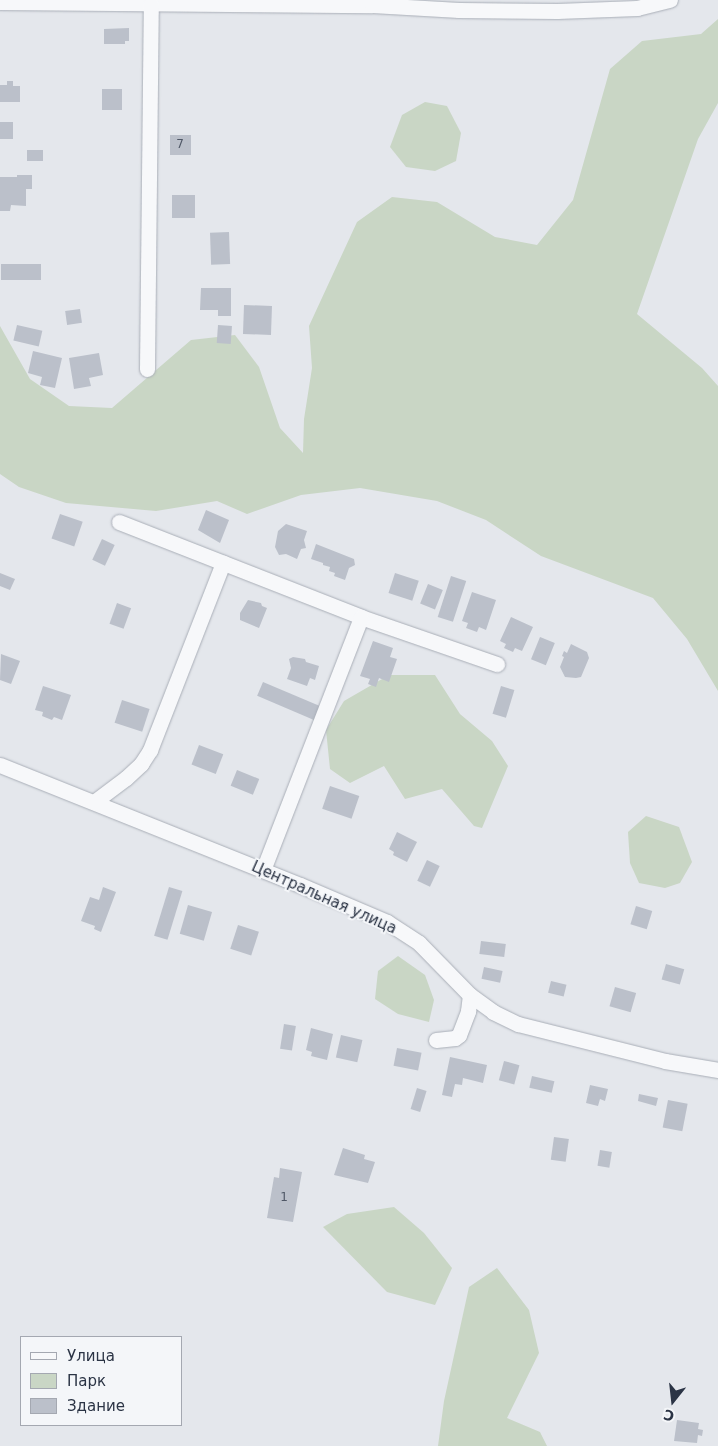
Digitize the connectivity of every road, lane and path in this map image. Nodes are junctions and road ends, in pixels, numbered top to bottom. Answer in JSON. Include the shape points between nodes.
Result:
{"nodes":[{"id":1,"x":670,"y":0,"type":"edge"},
{"id":2,"x":0,"y":2,"type":"edge"},
{"id":3,"x":151,"y":4,"type":"junction"},
{"id":4,"x":147,"y":369,"type":"dead end"},
{"id":5,"x":119,"y":522,"type":"dead end"},
{"id":6,"x":223,"y":563,"type":"junction"},
{"id":7,"x":361,"y":617,"type":"junction"},
{"id":8,"x":497,"y":664,"type":"dead end"},
{"id":9,"x":0,"y":765,"type":"edge"},
{"id":10,"x":94,"y":802,"type":"junction"},
{"id":11,"x":263,"y":870,"type":"junction"},
{"id":12,"x":470,"y":995,"type":"junction"},
{"id":13,"x":436,"y":1040,"type":"dead end"},
{"id":14,"x":718,"y":1070,"type":"edge"}],
"edges":[{"from":1,"to":3,"type":"street","via":[[637,8],[557,11],[372,5]]},
{"from":2,"to":3,"type":"street"},
{"from":3,"to":4,"type":"street"},
{"from":5,"to":6,"type":"street"},
{"from":6,"to":7,"type":"street"},
{"from":6,"to":10,"type":"street","via":[[150,750],[126,778]]},
{"from":7,"to":8,"type":"street"},
{"from":7,"to":11,"type":"street"},
{"from":9,"to":10,"type":"street","name":"Центральная улица"},
{"from":10,"to":11,"type":"street","name":"Центральная улица"},
{"from":11,"to":12,"type":"street","name":"Центральная улица","via":[[387,922],[419,944]]},
{"from":12,"to":13,"type":"street","via":[[459,1035]]},
{"from":12,"to":14,"type":"street","name":"Центральная улица","via":[[518,1024],[665,1061]]}]}
